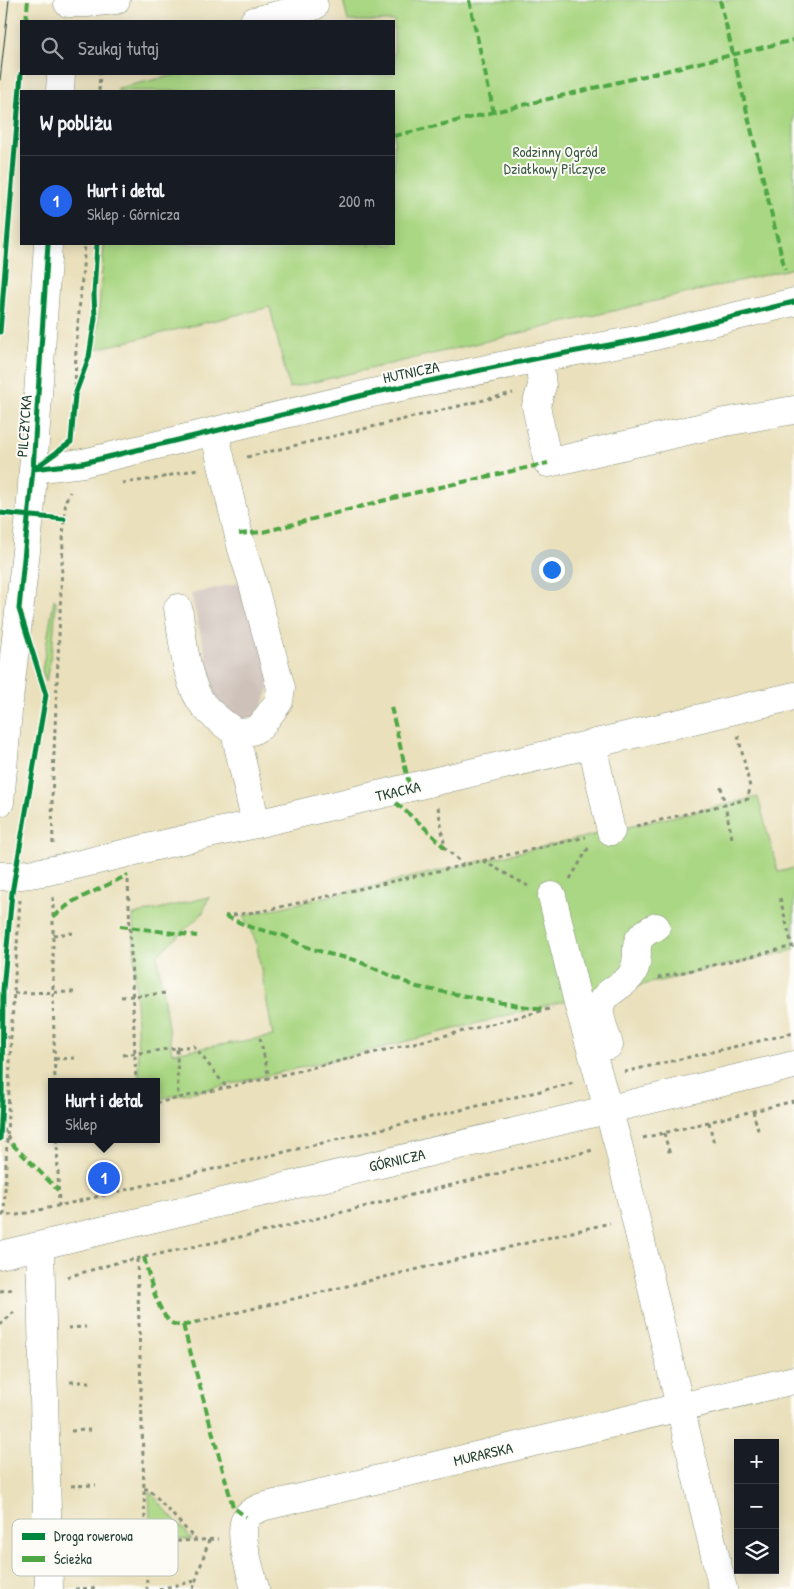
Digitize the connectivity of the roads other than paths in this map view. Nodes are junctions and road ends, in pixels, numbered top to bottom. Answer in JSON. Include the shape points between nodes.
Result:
{"nodes":[{"id":1,"x":116,"y":0,"type":"edge"},
{"id":2,"x":314,"y":6,"type":"dead end"},
{"id":3,"x":67,"y":8,"type":"edge"},
{"id":4,"x":258,"y":20,"type":"edge"},
{"id":5,"x":61,"y":75,"type":"edge"},
{"id":6,"x":60,"y":90,"type":"edge"},
{"id":7,"x":48,"y":245,"type":"edge"},
{"id":8,"x":794,"y":302,"type":"edge"},
{"id":9,"x":539,"y":358,"type":"junction"},
{"id":10,"x":794,"y":410,"type":"edge"},
{"id":11,"x":214,"y":431,"type":"junction"},
{"id":12,"x":33,"y":469,"type":"junction"},
{"id":13,"x":178,"y":608,"type":"dead end"},
{"id":14,"x":794,"y":696,"type":"edge"},
{"id":15,"x":235,"y":732,"type":"junction"},
{"id":16,"x":592,"y":744,"type":"junction"},
{"id":17,"x":0,"y":802,"type":"edge"},
{"id":18,"x":256,"y":824,"type":"junction"},
{"id":19,"x":604,"y":833,"type":"road end"},
{"id":20,"x":10,"y":884,"type":"edge"},
{"id":21,"x":552,"y":896,"type":"road end"},
{"id":22,"x":656,"y":927,"type":"dead end"},
{"id":23,"x":794,"y":1065,"type":"edge"},
{"id":24,"x":598,"y":1074,"type":"junction"},
{"id":25,"x":608,"y":1110,"type":"junction"},
{"id":26,"x":40,"y":1246,"type":"junction"},
{"id":27,"x":0,"y":1254,"type":"edge"},
{"id":28,"x":794,"y":1380,"type":"edge"},
{"id":29,"x":680,"y":1407,"type":"junction"},
{"id":30,"x":48,"y":1519,"type":"edge"},
{"id":31,"x":50,"y":1576,"type":"edge"},
{"id":32,"x":50,"y":1589,"type":"edge"},
{"id":33,"x":255,"y":1589,"type":"edge"},
{"id":34,"x":723,"y":1589,"type":"edge"}],
"edges":[{"from":1,"to":3,"type":"street"},
{"from":2,"to":4,"type":"street"},
{"from":5,"to":6,"type":"street"},
{"from":7,"to":12,"type":"street","name":"PILCZYCKA"},
{"from":8,"to":9,"type":"street","name":"HUTNICZA","via":[[646,338]]},
{"from":9,"to":10,"type":"street","via":[[542,386],[536,406],[548,463],[725,422]]},
{"from":9,"to":11,"type":"street","name":"HUTNICZA"},
{"from":11,"to":12,"type":"street","name":"HUTNICZA","via":[[83,464]]},
{"from":11,"to":15,"type":"street","via":[[242,549],[281,688],[279,701],[261,726],[252,731]]},
{"from":12,"to":17,"type":"street","name":"PILCZYCKA"},
{"from":13,"to":15,"type":"street","via":[[194,688],[204,706]]},
{"from":14,"to":16,"type":"street","name":"TKACKA"},
{"from":15,"to":18,"type":"street"},
{"from":16,"to":18,"type":"street","name":"TKACKA"},
{"from":16,"to":19,"type":"street"},
{"from":18,"to":20,"type":"street","name":"TKACKA","via":[[19,876]]},
{"from":21,"to":24,"type":"street"},
{"from":22,"to":24,"type":"street","via":[[638,938],[636,965],[631,976],[602,1003],[600,1011],[611,1061]]},
{"from":23,"to":25,"type":"street","name":"GÓRNICZA"},
{"from":24,"to":25,"type":"street"},
{"from":25,"to":26,"type":"street","name":"GÓRNICZA"},
{"from":25,"to":29,"type":"street"},
{"from":26,"to":27,"type":"street","name":"GÓRNICZA"},
{"from":26,"to":30,"type":"street"},
{"from":28,"to":29,"type":"street","name":"MURARSKA"},
{"from":29,"to":33,"type":"street","name":"MURARSKA","via":[[254,1510],[246,1517],[243,1536]]},
{"from":29,"to":34,"type":"street"},
{"from":31,"to":32,"type":"street"}]}
